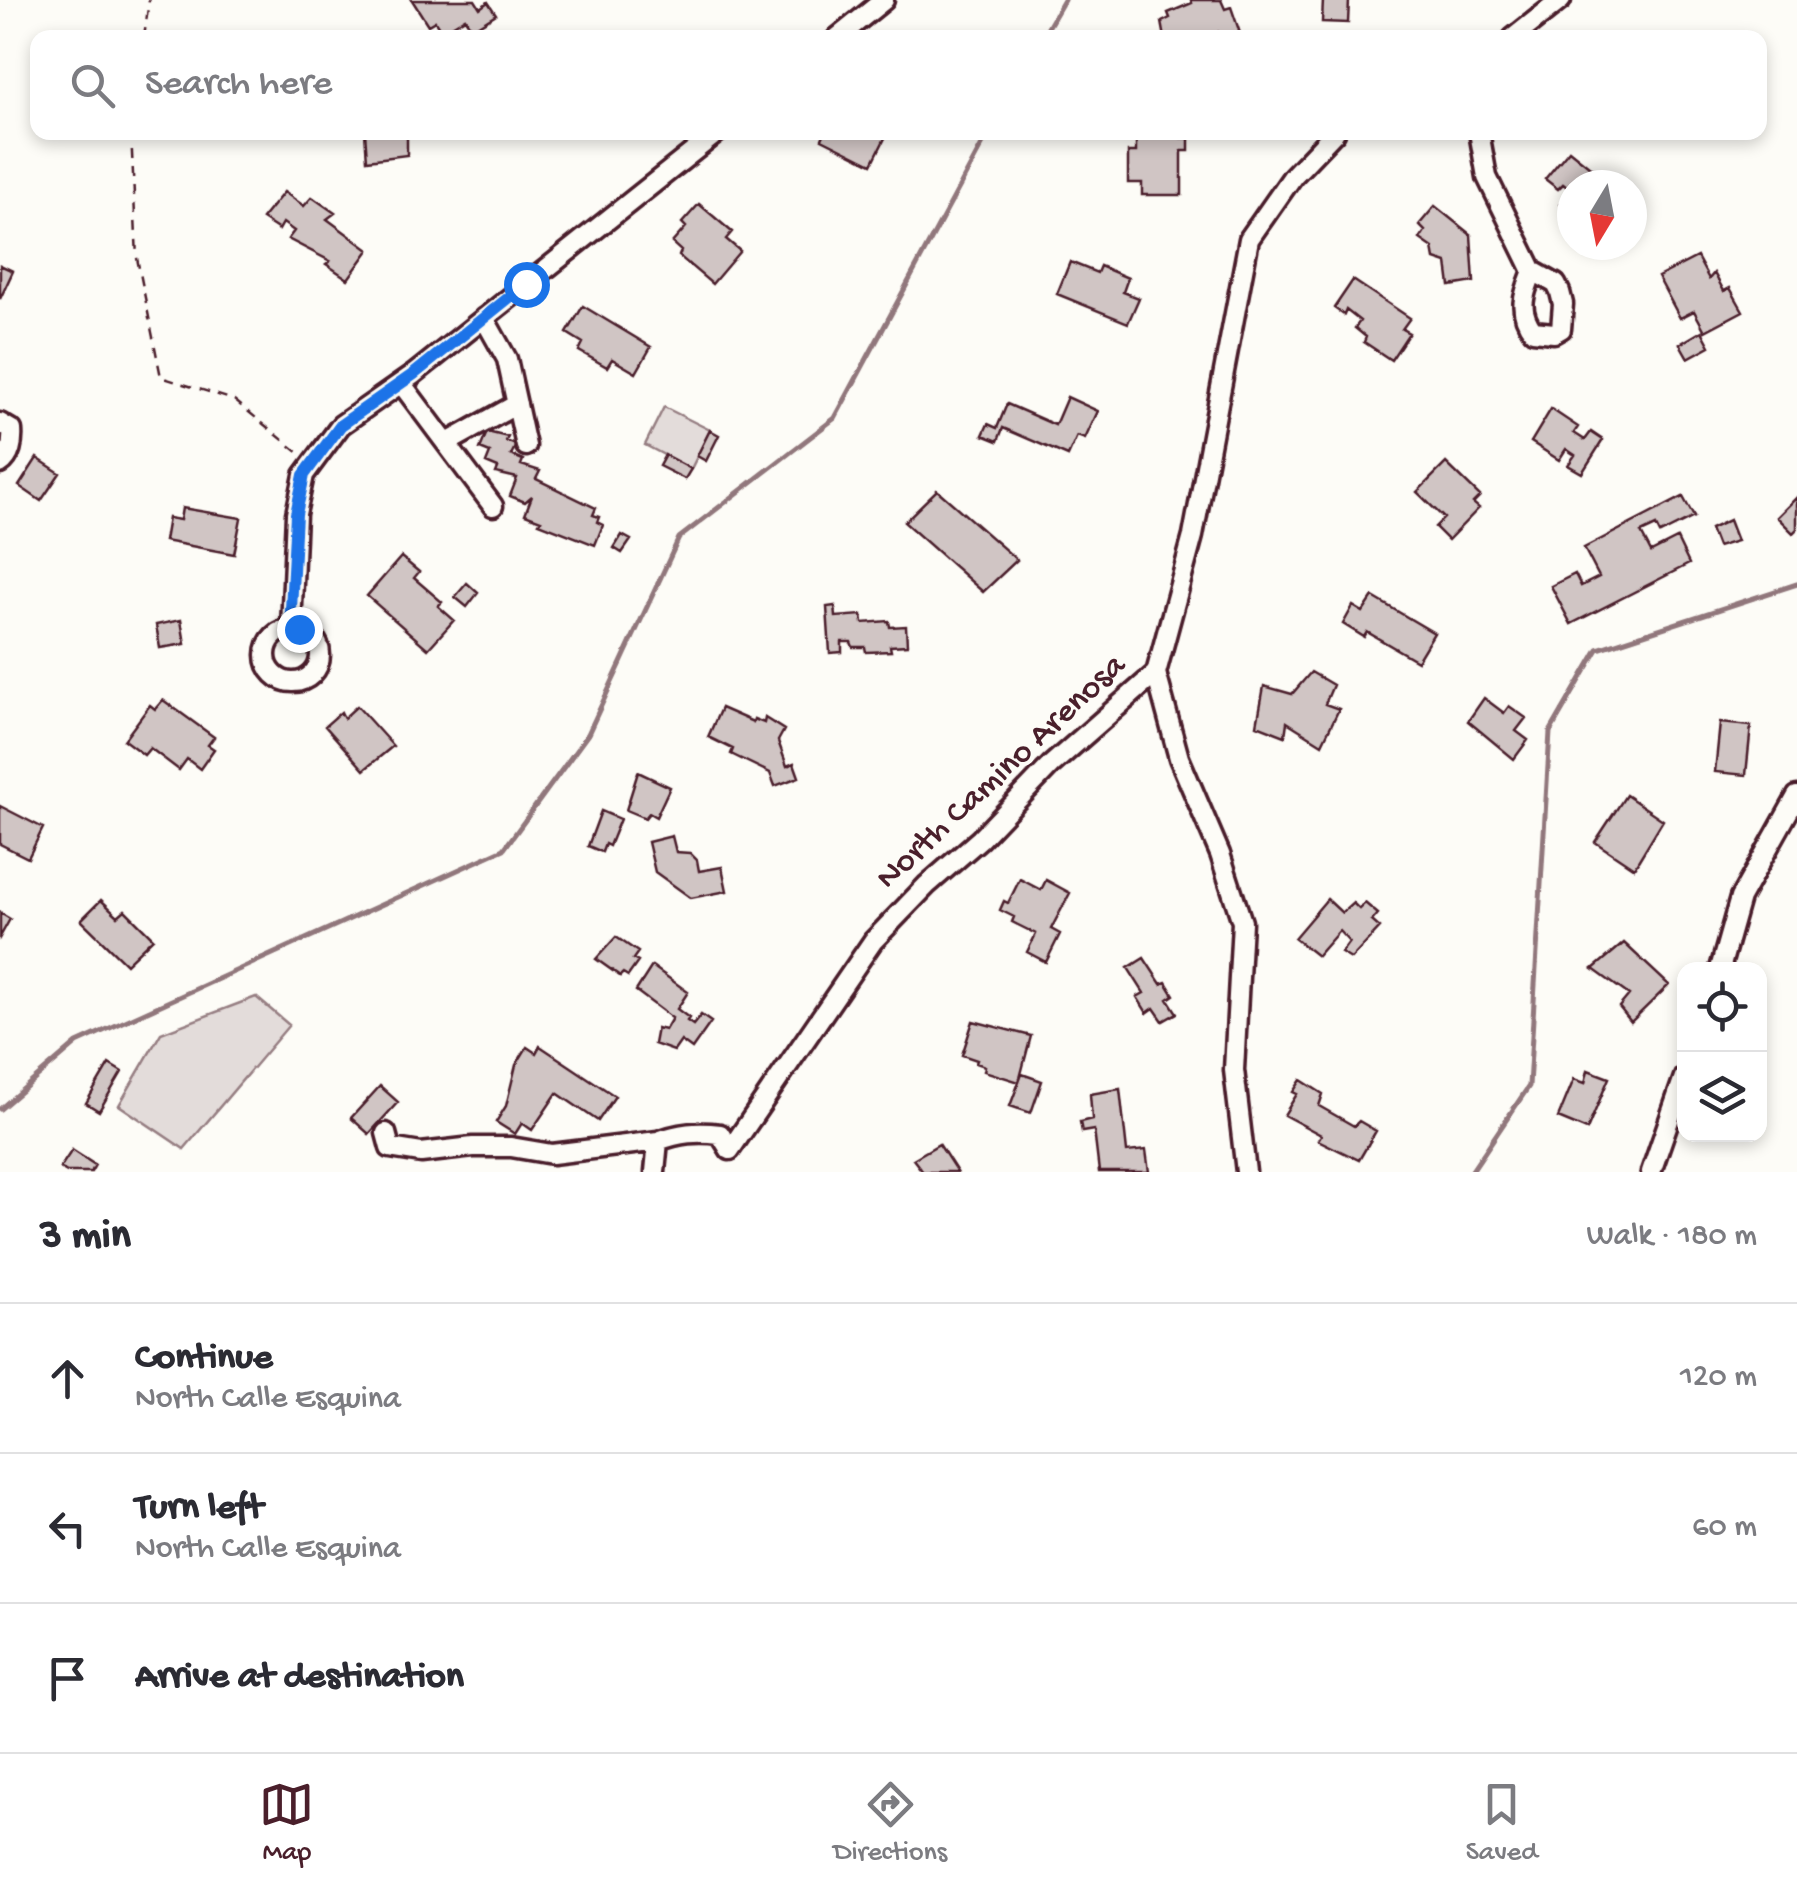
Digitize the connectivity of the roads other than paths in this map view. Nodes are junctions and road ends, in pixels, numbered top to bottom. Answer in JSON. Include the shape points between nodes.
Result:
{"nodes":[{"id":1,"x":884,"y":0,"type":"edge"},
{"id":2,"x":1561,"y":0,"type":"edge"},
{"id":3,"x":847,"y":30,"type":"edge"},
{"id":4,"x":1523,"y":30,"type":"edge"},
{"id":5,"x":708,"y":140,"type":"edge"},
{"id":6,"x":1327,"y":140,"type":"edge"},
{"id":7,"x":1480,"y":140,"type":"edge"},
{"id":8,"x":1533,"y":272,"type":"dead end"},
{"id":9,"x":484,"y":318,"type":"junction"},
{"id":10,"x":402,"y":383,"type":"junction"},
{"id":11,"x":517,"y":404,"type":"junction"},
{"id":12,"x":0,"y":423,"type":"edge"},
{"id":13,"x":447,"y":444,"type":"junction"},
{"id":14,"x":526,"y":446,"type":"dead end"},
{"id":15,"x":0,"y":464,"type":"edge"},
{"id":16,"x":493,"y":506,"type":"dead end"},
{"id":17,"x":290,"y":628,"type":"dead end"},
{"id":18,"x":1156,"y":674,"type":"junction"},
{"id":19,"x":1797,"y":796,"type":"edge"},
{"id":20,"x":1722,"y":962,"type":"edge"},
{"id":21,"x":1677,"y":1098,"type":"edge"},
{"id":22,"x":386,"y":1133,"type":"dead end"},
{"id":23,"x":658,"y":1141,"type":"junction"},
{"id":24,"x":655,"y":1172,"type":"edge"},
{"id":25,"x":1246,"y":1172,"type":"edge"},
{"id":26,"x":1652,"y":1172,"type":"edge"}],
"edges":[{"from":1,"to":3,"type":"street"},
{"from":2,"to":4,"type":"street"},
{"from":5,"to":9,"type":"street"},
{"from":6,"to":18,"type":"street","name":"North Camino Arenosa","via":[[1250,239],[1194,536]]},
{"from":7,"to":8,"type":"street","via":[[1487,177]]},
{"from":9,"to":10,"type":"street"},
{"from":9,"to":11,"type":"street","via":[[506,359]]},
{"from":10,"to":13,"type":"street"},
{"from":10,"to":17,"type":"street","via":[[341,425],[304,475]]},
{"from":11,"to":13,"type":"street"},
{"from":11,"to":14,"type":"street"},
{"from":12,"to":15,"type":"street","via":[[13,439]]},
{"from":13,"to":16,"type":"street"},
{"from":18,"to":23,"type":"street","name":"North Camino Arenosa","via":[[1051,765],[873,941],[730,1150],[720,1134],[696,1131]]},
{"from":18,"to":25,"type":"street","via":[[1178,758],[1242,922],[1234,1070]]},
{"from":19,"to":20,"type":"street","via":[[1740,898]]},
{"from":21,"to":26,"type":"street"},
{"from":22,"to":23,"type":"street","via":[[390,1148],[421,1153],[512,1147],[552,1154]]},
{"from":23,"to":24,"type":"street"}]}
